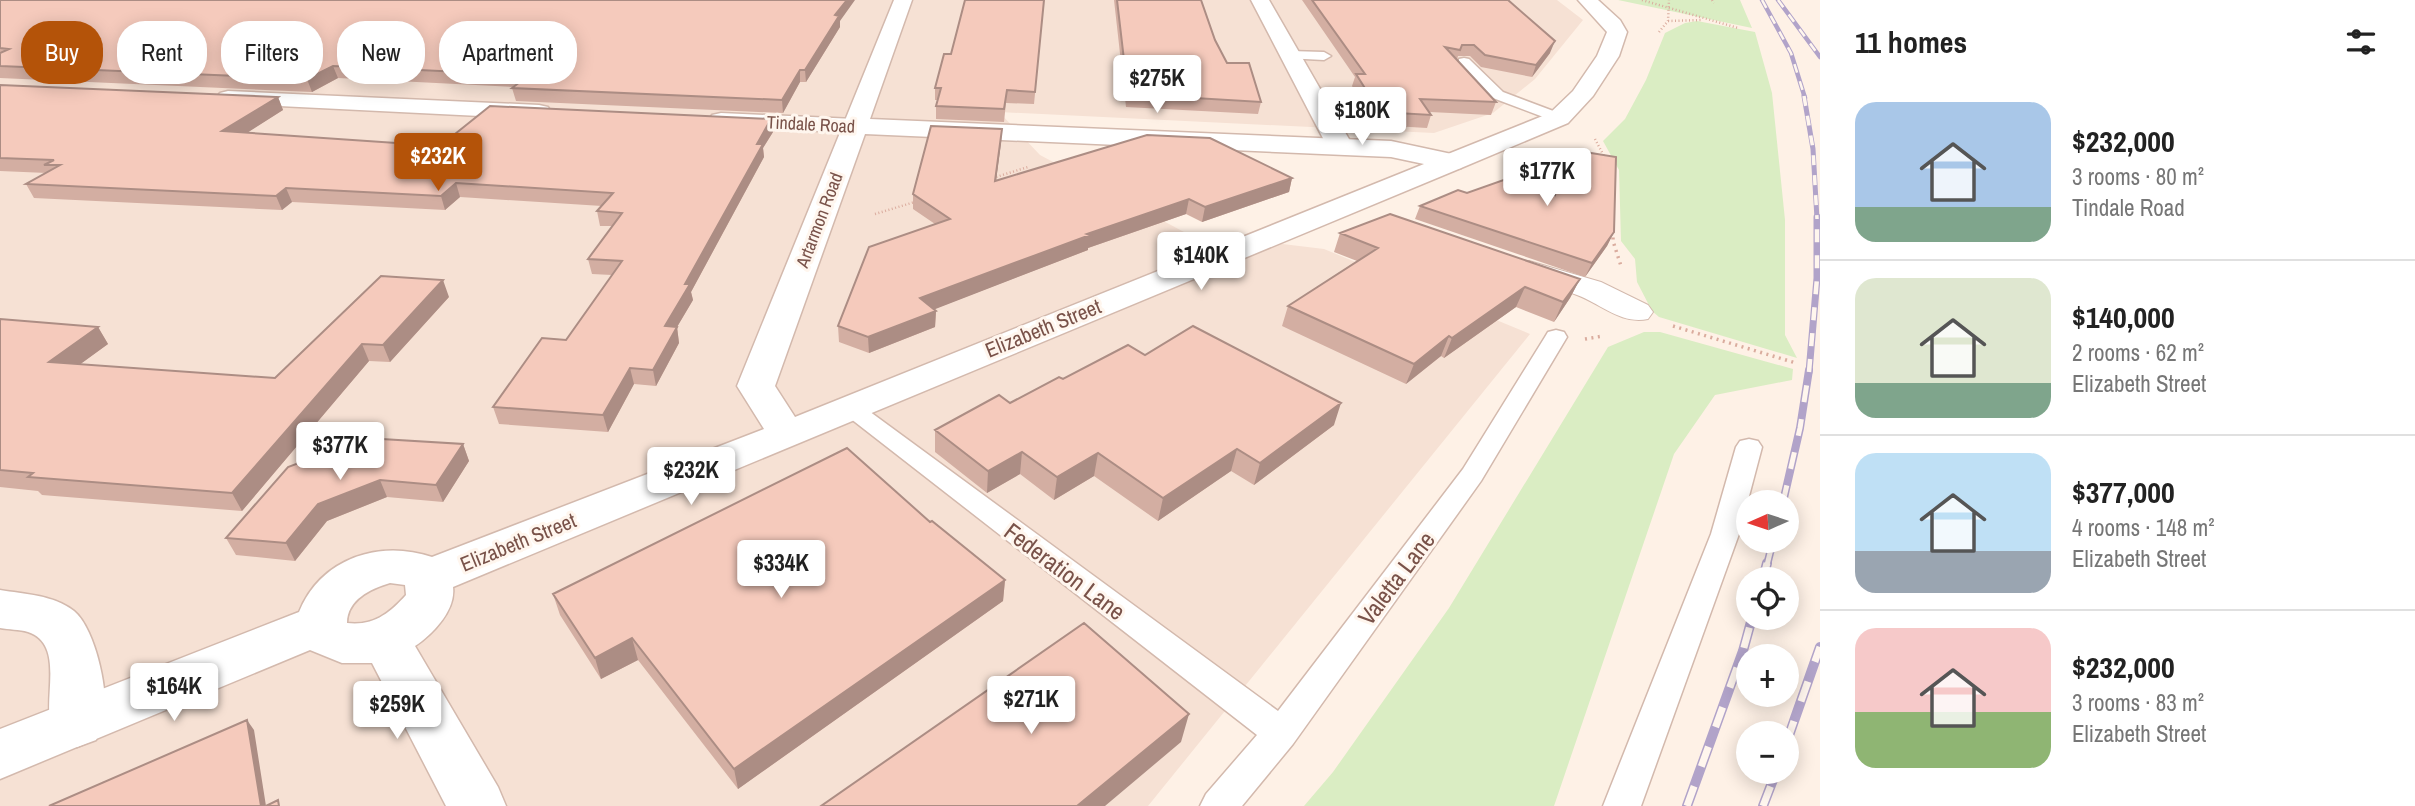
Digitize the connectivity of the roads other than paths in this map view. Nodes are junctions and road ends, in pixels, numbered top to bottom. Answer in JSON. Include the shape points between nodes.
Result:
{"nodes":[{"id":1,"x":903,"y":0,"type":"edge"},
{"id":2,"x":1260,"y":0,"type":"edge"},
{"id":3,"x":1587,"y":0,"type":"edge"},
{"id":4,"x":1290,"y":55,"type":"junction"},
{"id":5,"x":1324,"y":56,"type":"dead end"},
{"id":6,"x":1464,"y":62,"type":"edge"},
{"id":7,"x":208,"y":97,"type":"edge"},
{"id":8,"x":556,"y":112,"type":"edge"},
{"id":9,"x":1559,"y":118,"type":"junction"},
{"id":10,"x":694,"y":119,"type":"edge"},
{"id":11,"x":855,"y":126,"type":"junction"},
{"id":12,"x":1328,"y":145,"type":"junction"},
{"id":13,"x":1452,"y":162,"type":"junction"},
{"id":14,"x":1382,"y":189,"type":"junction"},
{"id":15,"x":1500,"y":260,"type":"edge"},
{"id":16,"x":1637,"y":312,"type":"road end"},
{"id":17,"x":1556,"y":337,"type":"dead end"},
{"id":18,"x":849,"y":408,"type":"junction"},
{"id":19,"x":787,"y":435,"type":"junction"},
{"id":20,"x":1748,"y":447,"type":"dead end"},
{"id":21,"x":428,"y":578,"type":"junction"},
{"id":22,"x":0,"y":609,"type":"edge"},
{"id":23,"x":321,"y":624,"type":"junction"},
{"id":24,"x":385,"y":639,"type":"junction"},
{"id":25,"x":77,"y":723,"type":"junction"},
{"id":26,"x":1281,"y":733,"type":"junction"},
{"id":27,"x":0,"y":754,"type":"edge"},
{"id":28,"x":477,"y":806,"type":"edge"},
{"id":29,"x":1219,"y":806,"type":"edge"},
{"id":30,"x":1622,"y":806,"type":"edge"}],
"edges":[{"from":1,"to":11,"type":"street","name":"Artarmon Road"},
{"from":2,"to":4,"type":"street"},
{"from":3,"to":9,"type":"street","name":"Elizabeth Street","via":[[1613,24],[1615,40],[1581,96]]},
{"from":4,"to":5,"type":"lane"},
{"from":4,"to":12,"type":"street"},
{"from":6,"to":9,"type":"lane","via":[[1498,95]]},
{"from":7,"to":8,"type":"street"},
{"from":9,"to":13,"type":"street","name":"Elizabeth Street"},
{"from":10,"to":11,"type":"street","name":"Tindale Road"},
{"from":11,"to":12,"type":"street","name":"Tindale Road"},
{"from":11,"to":19,"type":"street","name":"Artarmon Road","via":[[756,387]]},
{"from":12,"to":13,"type":"street","name":"Tindale Road","via":[[1391,149]]},
{"from":12,"to":14,"type":"street"},
{"from":13,"to":14,"type":"street","name":"Elizabeth Street"},
{"from":14,"to":18,"type":"street","name":"Elizabeth Street"},
{"from":15,"to":16,"type":"street","via":[[1590,289]]},
{"from":17,"to":26,"type":"lane","name":"Valetta Lane","via":[[1472,475]]},
{"from":18,"to":19,"type":"street","name":"Elizabeth Street"},
{"from":18,"to":26,"type":"lane","name":"Federation Lane"},
{"from":19,"to":21,"type":"street","name":"Elizabeth Street"},
{"from":20,"to":30,"type":"lane","via":[[1725,534]]},
{"from":21,"to":23,"type":"street","via":[[406,566],[356,576],[329,599]]},
{"from":21,"to":24,"type":"street","via":[[430,597],[424,608]]},
{"from":22,"to":25,"type":"street","via":[[43,617],[61,627],[73,649]]},
{"from":23,"to":24,"type":"street","via":[[336,641],[351,644]]},
{"from":23,"to":25,"type":"street"},
{"from":24,"to":28,"type":"street"},
{"from":25,"to":27,"type":"street"},
{"from":26,"to":29,"type":"lane","name":"Valetta Lane"}]}
